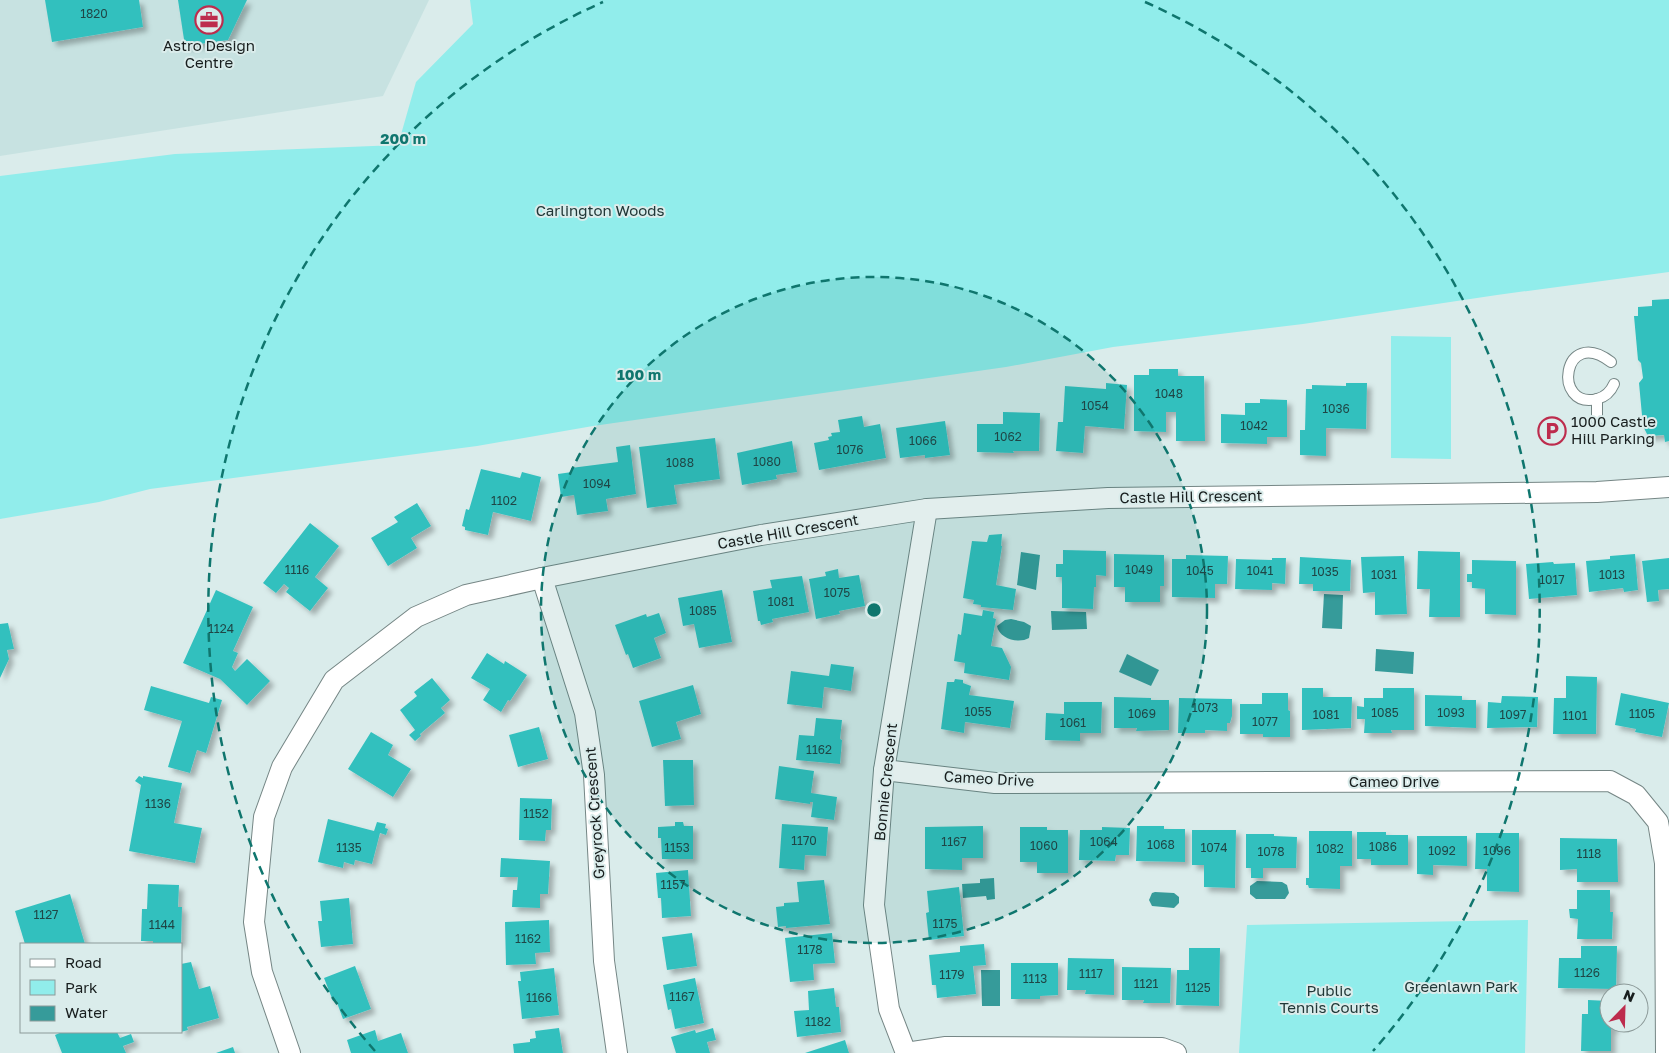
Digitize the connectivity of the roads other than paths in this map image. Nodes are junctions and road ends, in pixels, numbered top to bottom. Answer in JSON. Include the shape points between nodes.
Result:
{"nodes":[{"id":1,"x":1611,"y":362,"type":"dead end"},
{"id":2,"x":1614,"y":384,"type":"dead end"},
{"id":3,"x":1597,"y":399,"type":"junction"},
{"id":4,"x":1597,"y":421,"type":"dead end"},
{"id":5,"x":1669,"y":486,"type":"edge"},
{"id":6,"x":927,"y":509,"type":"junction"},
{"id":7,"x":542,"y":578,"type":"junction"},
{"id":8,"x":884,"y":770,"type":"junction"},
{"id":9,"x":290,"y":1053,"type":"edge"},
{"id":10,"x":617,"y":1053,"type":"edge"},
{"id":11,"x":906,"y":1053,"type":"edge"},
{"id":12,"x":1176,"y":1053,"type":"edge"},
{"id":13,"x":1666,"y":1053,"type":"edge"}],
"edges":[{"from":1,"to":3,"type":"lane","via":[[1600,354],[1585,353],[1578,356],[1568,369],[1572,391],[1586,399]]},
{"from":2,"to":3,"type":"lane","via":[[1608,394]]},
{"from":3,"to":4,"type":"lane"},
{"from":5,"to":6,"type":"street","name":"Castle Hill Crescent","via":[[1597,492],[1108,498]]},
{"from":6,"to":7,"type":"street","name":"Castle Hill Crescent","via":[[761,535]]},
{"from":6,"to":8,"type":"street","name":"Bonnie Crescent"},
{"from":7,"to":9,"type":"street","name":"Castle Hill Crescent","via":[[466,596],[416,618],[334,680],[282,767],[264,817],[254,922],[262,972]]},
{"from":7,"to":10,"type":"street","name":"Greyrock Crescent","via":[[585,713],[594,775],[604,961]]},
{"from":8,"to":11,"type":"street","name":"Bonnie Crescent","via":[[874,905],[889,1009]]},
{"from":8,"to":13,"type":"street","name":"Cameo Drive","via":[[995,783],[1610,781],[1636,795],[1658,822],[1665,863]]},
{"from":11,"to":12,"type":"street","via":[[946,1046],[1162,1048]]}]}
